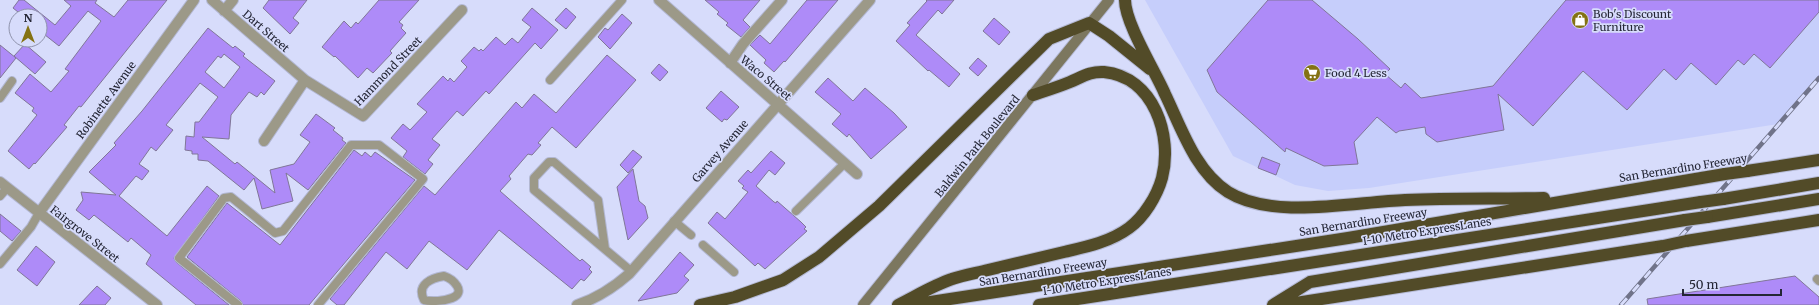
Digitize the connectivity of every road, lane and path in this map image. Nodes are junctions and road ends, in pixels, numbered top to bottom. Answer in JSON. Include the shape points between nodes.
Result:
{"nodes":[{"id":1,"x":194,"y":0,"type":"edge"},
{"id":2,"x":212,"y":0,"type":"edge"},
{"id":3,"x":233,"y":0,"type":"edge"},
{"id":4,"x":622,"y":0,"type":"edge"},
{"id":5,"x":659,"y":0,"type":"edge"},
{"id":6,"x":782,"y":0,"type":"edge"},
{"id":7,"x":870,"y":0,"type":"edge"},
{"id":8,"x":1109,"y":0,"type":"edge"},
{"id":9,"x":1125,"y":0,"type":"edge"},
{"id":10,"x":462,"y":10,"type":"dead end"},
{"id":11,"x":224,"y":11,"type":"junction"},
{"id":12,"x":1089,"y":23,"type":"junction"},
{"id":13,"x":730,"y":63,"type":"junction"},
{"id":14,"x":1154,"y":72,"type":"junction"},
{"id":15,"x":305,"y":80,"type":"junction"},
{"id":16,"x":550,"y":80,"type":"dead end"},
{"id":17,"x":12,"y":81,"type":"dead end"},
{"id":18,"x":1033,"y":96,"type":"junction"},
{"id":19,"x":0,"y":98,"type":"edge"},
{"id":20,"x":778,"y":103,"type":"junction"},
{"id":21,"x":264,"y":141,"type":"dead end"},
{"id":22,"x":1819,"y":160,"type":"edge"},
{"id":23,"x":845,"y":163,"type":"junction"},
{"id":24,"x":857,"y":174,"type":"dead end"},
{"id":25,"x":1819,"y":183,"type":"edge"},
{"id":26,"x":4,"y":185,"type":"edge"},
{"id":27,"x":0,"y":196,"type":"edge"},
{"id":28,"x":1584,"y":198,"type":"junction"},
{"id":29,"x":1819,"y":199,"type":"edge"},
{"id":30,"x":796,"y":211,"type":"dead end"},
{"id":31,"x":39,"y":213,"type":"junction"},
{"id":32,"x":1819,"y":220,"type":"edge"},
{"id":33,"x":674,"y":221,"type":"junction"},
{"id":34,"x":691,"y":235,"type":"dead end"},
{"id":35,"x":703,"y":244,"type":"dead end"},
{"id":36,"x":605,"y":249,"type":"junction"},
{"id":37,"x":0,"y":264,"type":"edge"},
{"id":38,"x":631,"y":271,"type":"junction"},
{"id":39,"x":734,"y":272,"type":"dead end"},
{"id":40,"x":1376,"y":289,"type":"junction"},
{"id":41,"x":157,"y":305,"type":"edge"},
{"id":42,"x":238,"y":305,"type":"edge"},
{"id":43,"x":318,"y":305,"type":"edge"},
{"id":44,"x":577,"y":305,"type":"edge"},
{"id":45,"x":700,"y":305,"type":"edge"},
{"id":46,"x":863,"y":305,"type":"edge"},
{"id":47,"x":898,"y":305,"type":"edge"},
{"id":48,"x":911,"y":305,"type":"edge"},
{"id":49,"x":1039,"y":305,"type":"edge"},
{"id":50,"x":1273,"y":305,"type":"edge"},
{"id":51,"x":1283,"y":305,"type":"edge"},
{"id":52,"x":1338,"y":305,"type":"edge"}],
"edges":[{"from":1,"to":31,"type":"street","name":"Robinette Avenue"},
{"from":2,"to":11,"type":"street","name":"Dart Street"},
{"from":3,"to":11,"type":"street"},
{"from":4,"to":16,"type":"lane"},
{"from":5,"to":13,"type":"street","name":"Waco Street"},
{"from":6,"to":13,"type":"street","via":[[743,44]]},
{"from":7,"to":20,"type":"street","name":"Garvey Avenue"},
{"from":8,"to":12,"type":"main road","name":"Baldwin Park Boulevard"},
{"from":9,"to":14,"type":"highway","via":[[1127,14]]},
{"from":10,"to":15,"type":"street","name":"Hammond Street","via":[[363,116]]},
{"from":11,"to":15,"type":"street","name":"Dart Street"},
{"from":12,"to":14,"type":"highway"},
{"from":12,"to":18,"type":"main road","name":"Baldwin Park Boulevard"},
{"from":12,"to":45,"type":"highway","via":[[1049,39],[879,206],[819,257],[783,280],[735,297]]},
{"from":13,"to":20,"type":"street","name":"Waco Street"},
{"from":14,"to":28,"type":"highway","via":[[1189,144],[1210,177],[1245,201],[1264,206],[1302,207],[1406,200]]},
{"from":15,"to":21,"type":"street"},
{"from":17,"to":19,"type":"lane"},
{"from":18,"to":46,"type":"main road","name":"Baldwin Park Boulevard"},
{"from":18,"to":47,"type":"highway","via":[[1071,82],[1082,75],[1104,72],[1120,76],[1139,87],[1149,97],[1158,115],[1164,139],[1165,159],[1161,179],[1147,207],[1130,227],[1114,237],[1087,247],[952,279]]},
{"from":20,"to":23,"type":"street","name":"Waco Street"},
{"from":20,"to":33,"type":"street","name":"Garvey Avenue"},
{"from":22,"to":28,"type":"highway","name":"San Bernardino Freeway","bridge":true},
{"from":23,"to":24,"type":"street","name":"Waco Street"},
{"from":23,"to":30,"type":"lane"},
{"from":25,"to":49,"type":"highway","name":"I-10 Metro ExpressLanes","bridge":true},
{"from":26,"to":27,"type":"lane"},
{"from":26,"to":31,"type":"street","name":"Fairgrove Street"},
{"from":28,"to":48,"type":"highway","name":"San Bernardino Freeway","via":[[1348,238]]},
{"from":29,"to":50,"type":"highway","bridge":true,"via":[[1310,282]]},
{"from":31,"to":37,"type":"lane","via":[[31,227]]},
{"from":31,"to":41,"type":"street","name":"Fairgrove Street"},
{"from":32,"to":40,"type":"highway","bridge":true},
{"from":33,"to":34,"type":"lane"},
{"from":33,"to":38,"type":"street","name":"Garvey Avenue"},
{"from":35,"to":39,"type":"lane"},
{"from":36,"to":36,"type":"lane","via":[[598,200],[554,162],[549,162],[534,178],[534,190]]},
{"from":36,"to":38,"type":"lane"},
{"from":38,"to":44,"type":"street","name":"Garvey Avenue","via":[[611,290]]},
{"from":40,"to":51,"type":"highway"},
{"from":40,"to":52,"type":"highway"},
{"from":42,"to":43,"type":"lane","via":[[179,258],[224,198],[231,197],[275,233],[283,231],[351,145],[379,145],[423,179]]}]}
